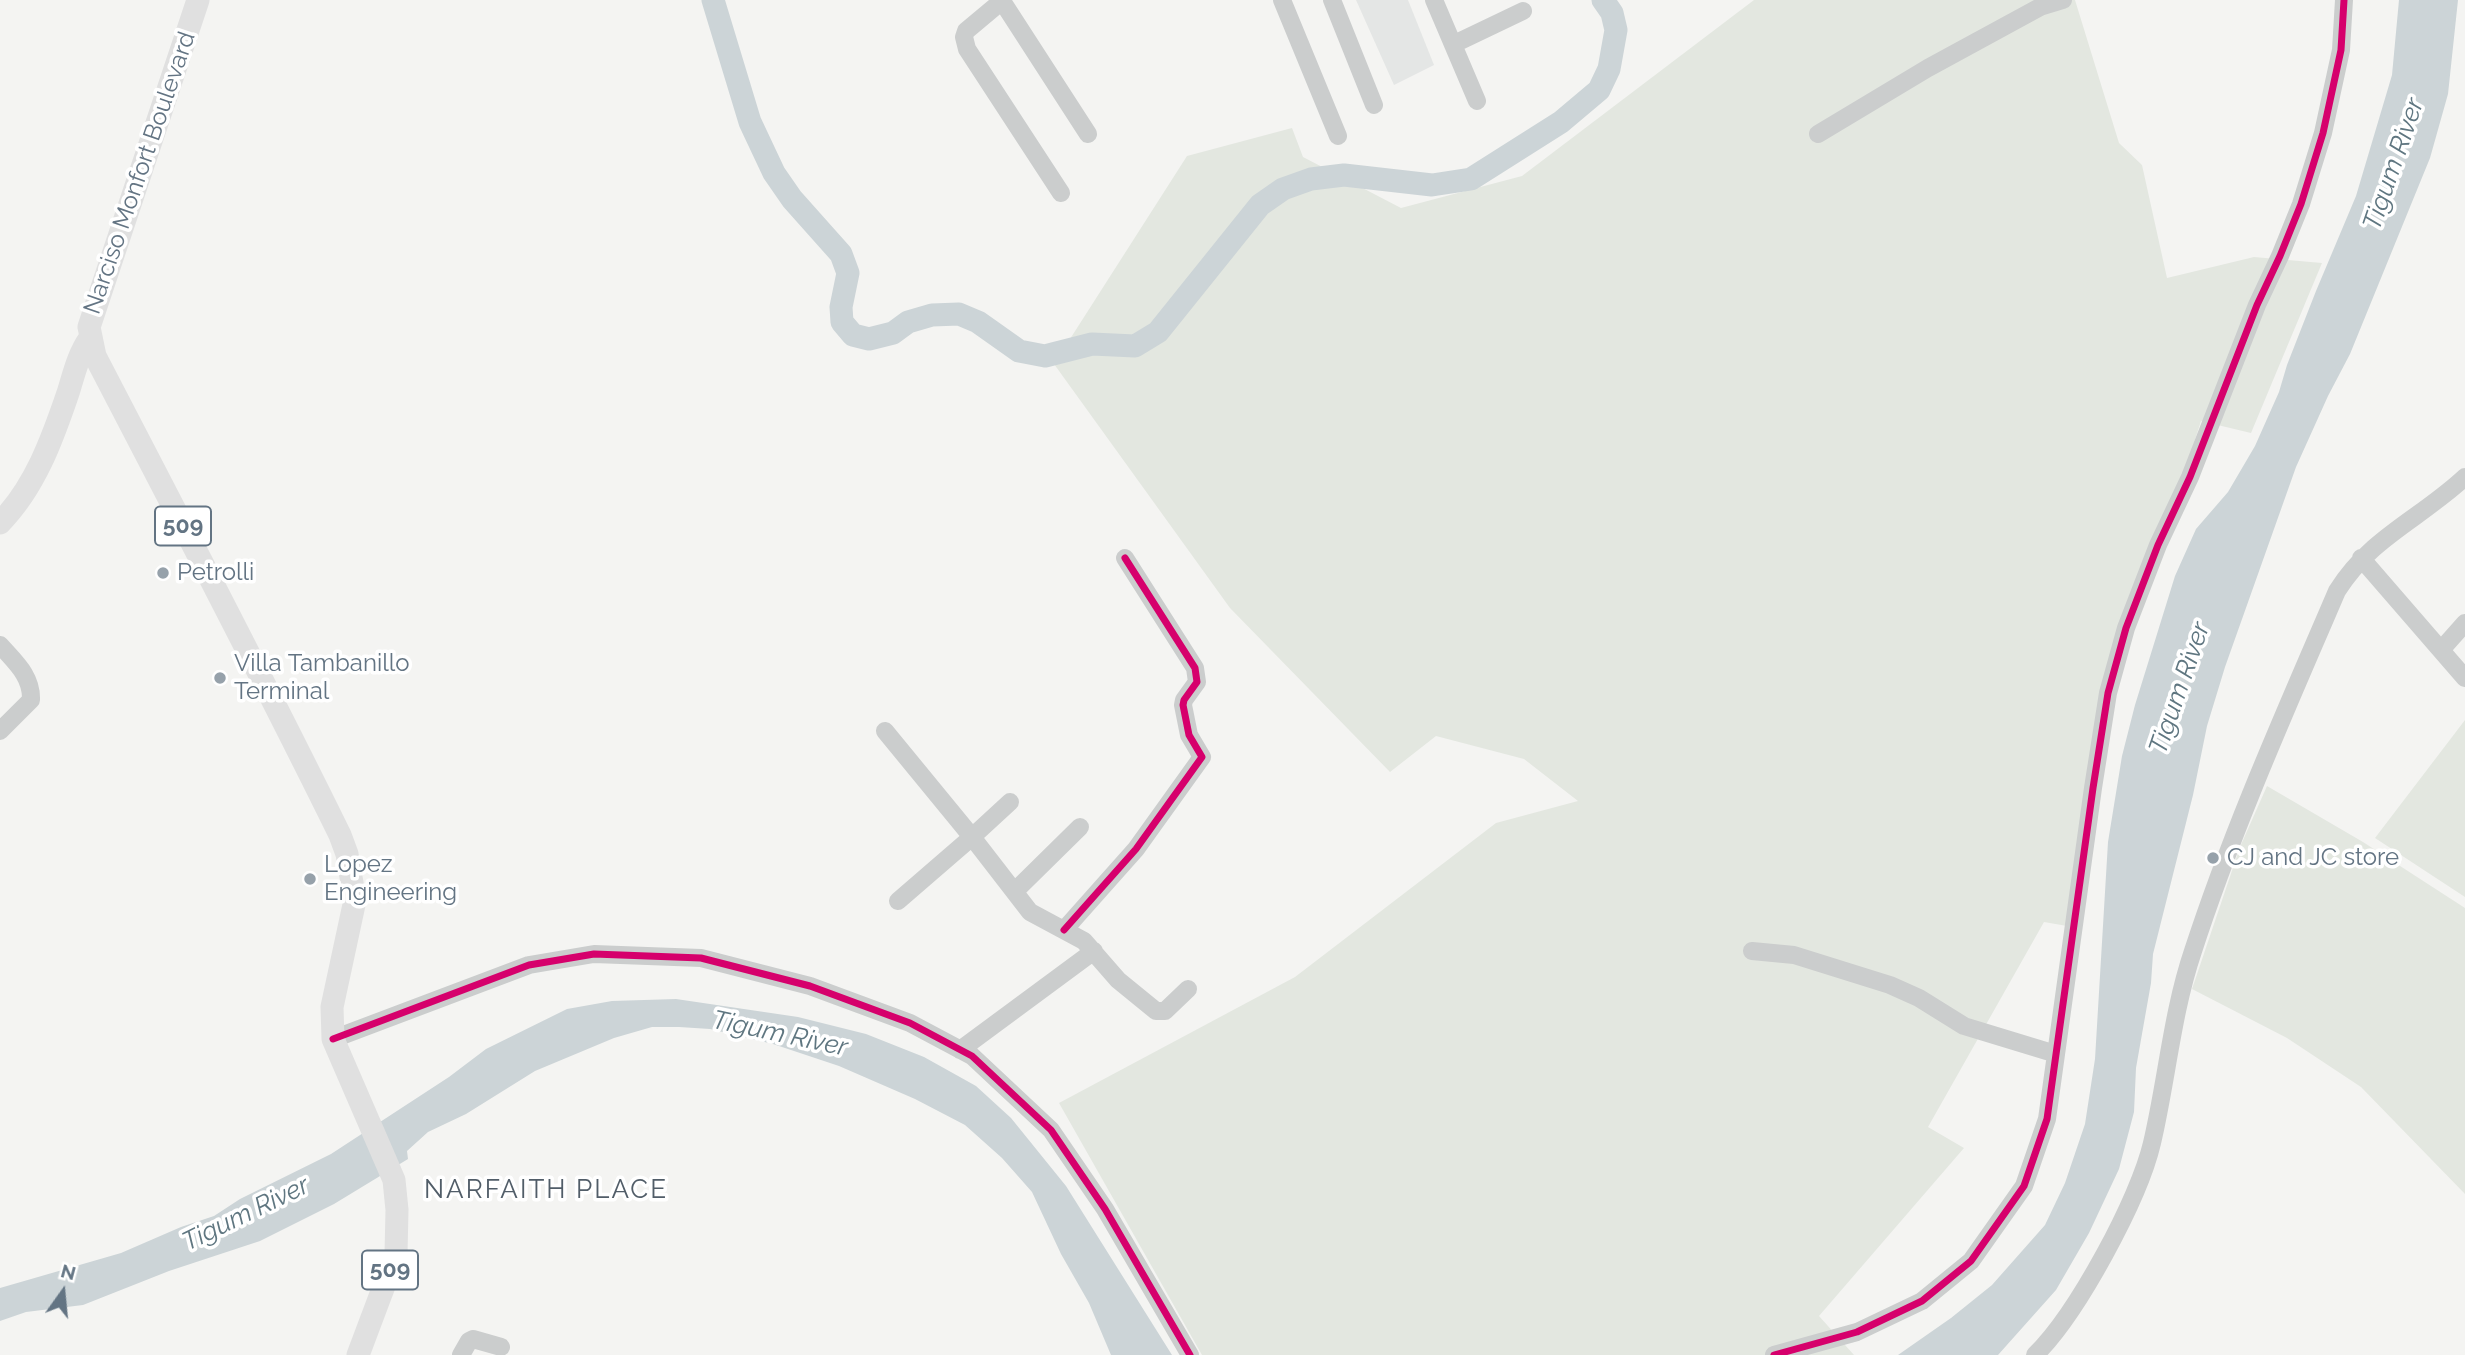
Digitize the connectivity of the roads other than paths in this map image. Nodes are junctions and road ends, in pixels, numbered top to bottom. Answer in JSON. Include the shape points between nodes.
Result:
{"nodes":[{"id":1,"x":198,"y":0,"type":"edge"},
{"id":2,"x":1003,"y":0,"type":"edge"},
{"id":3,"x":1282,"y":0,"type":"edge"},
{"id":4,"x":1332,"y":0,"type":"edge"},
{"id":5,"x":1434,"y":0,"type":"edge"},
{"id":6,"x":2063,"y":0,"type":"edge"},
{"id":7,"x":2344,"y":0,"type":"edge"},
{"id":8,"x":1522,"y":11,"type":"dead end"},
{"id":9,"x":1454,"y":44,"type":"junction"},
{"id":10,"x":1477,"y":101,"type":"dead end"},
{"id":11,"x":1374,"y":105,"type":"dead end"},
{"id":12,"x":1087,"y":134,"type":"dead end"},
{"id":13,"x":1818,"y":134,"type":"dead end"},
{"id":14,"x":1338,"y":136,"type":"dead end"},
{"id":15,"x":1061,"y":194,"type":"dead end"},
{"id":16,"x":90,"y":338,"type":"junction"},
{"id":17,"x":2465,"y":477,"type":"edge"},
{"id":18,"x":0,"y":523,"type":"edge"},
{"id":19,"x":1125,"y":558,"type":"dead end"},
{"id":20,"x":2361,"y":558,"type":"junction"},
{"id":21,"x":2465,"y":623,"type":"edge"},
{"id":22,"x":0,"y":645,"type":"edge"},
{"id":23,"x":2441,"y":650,"type":"junction"},
{"id":24,"x":2465,"y":678,"type":"edge"},
{"id":25,"x":0,"y":731,"type":"edge"},
{"id":26,"x":885,"y":731,"type":"dead end"},
{"id":27,"x":1010,"y":802,"type":"dead end"},
{"id":28,"x":1080,"y":827,"type":"dead end"},
{"id":29,"x":972,"y":837,"type":"junction"},
{"id":30,"x":1016,"y":891,"type":"junction"},
{"id":31,"x":898,"y":901,"type":"dead end"},
{"id":32,"x":1064,"y":930,"type":"junction"},
{"id":33,"x":1094,"y":951,"type":"junction"},
{"id":34,"x":1752,"y":951,"type":"dead end"},
{"id":35,"x":1188,"y":989,"type":"dead end"},
{"id":36,"x":334,"y":1045,"type":"junction"},
{"id":37,"x":960,"y":1049,"type":"junction"},
{"id":38,"x":2056,"y":1054,"type":"junction"},
{"id":39,"x":501,"y":1347,"type":"dead end"},
{"id":40,"x":358,"y":1355,"type":"edge"},
{"id":41,"x":461,"y":1355,"type":"edge"},
{"id":42,"x":1190,"y":1355,"type":"edge"},
{"id":43,"x":1774,"y":1355,"type":"edge"},
{"id":44,"x":2035,"y":1355,"type":"edge"}],
"edges":[{"from":1,"to":16,"type":"main road","name":"Narciso Monfort Boulevard","via":[[89,327]]},
{"from":2,"to":12,"type":"street"},
{"from":2,"to":15,"type":"street","via":[[966,31],[967,49]]},
{"from":3,"to":14,"type":"street"},
{"from":4,"to":11,"type":"street"},
{"from":5,"to":9,"type":"street"},
{"from":6,"to":13,"type":"street","via":[[2040,7],[1928,68]]},
{"from":7,"to":38,"type":"street","via":[[2342,50],[2301,204],[2126,628],[2093,788]]},
{"from":8,"to":9,"type":"street"},
{"from":9,"to":10,"type":"street"},
{"from":16,"to":18,"type":"main road","via":[[79,355],[44,460]]},
{"from":16,"to":36,"type":"main road","name":"Narciso Monfort Boulevard","number":"509","via":[[95,356],[277,707],[347,854],[355,900],[332,1007]]},
{"from":17,"to":20,"type":"street"},
{"from":19,"to":32,"type":"street","via":[[1195,668],[1197,682],[1183,705],[1189,734],[1202,757],[1136,849]]},
{"from":20,"to":23,"type":"street"},
{"from":20,"to":44,"type":"street","via":[[2337,592],[2231,840],[2179,998],[2152,1145],[2138,1185],[2076,1301]]},
{"from":21,"to":23,"type":"street"},
{"from":22,"to":25,"type":"street","via":[[32,688],[32,700]]},
{"from":23,"to":24,"type":"street"},
{"from":26,"to":29,"type":"street"},
{"from":27,"to":29,"type":"street"},
{"from":28,"to":30,"type":"street"},
{"from":29,"to":30,"type":"street"},
{"from":29,"to":31,"type":"street"},
{"from":30,"to":32,"type":"street","via":[[1030,912]]},
{"from":32,"to":33,"type":"street"},
{"from":33,"to":35,"type":"street","via":[[1118,980],[1156,1011],[1165,1011]]},
{"from":33,"to":37,"type":"street"},
{"from":34,"to":38,"type":"street","via":[[1794,955],[1890,985],[1964,1026]]},
{"from":36,"to":37,"type":"street","via":[[529,965],[594,954],[701,958],[810,986],[910,1023]]},
{"from":36,"to":40,"type":"main road","name":"Narciso Monfort Boulevard","number":"509","via":[[394,1180],[397,1210],[396,1254]]},
{"from":37,"to":42,"type":"street","via":[[1051,1130],[1105,1209]]},
{"from":38,"to":43,"type":"street","via":[[2047,1119],[2024,1186],[1971,1261],[1922,1301],[1857,1332]]},
{"from":39,"to":41,"type":"street","via":[[472,1339]]}]}
